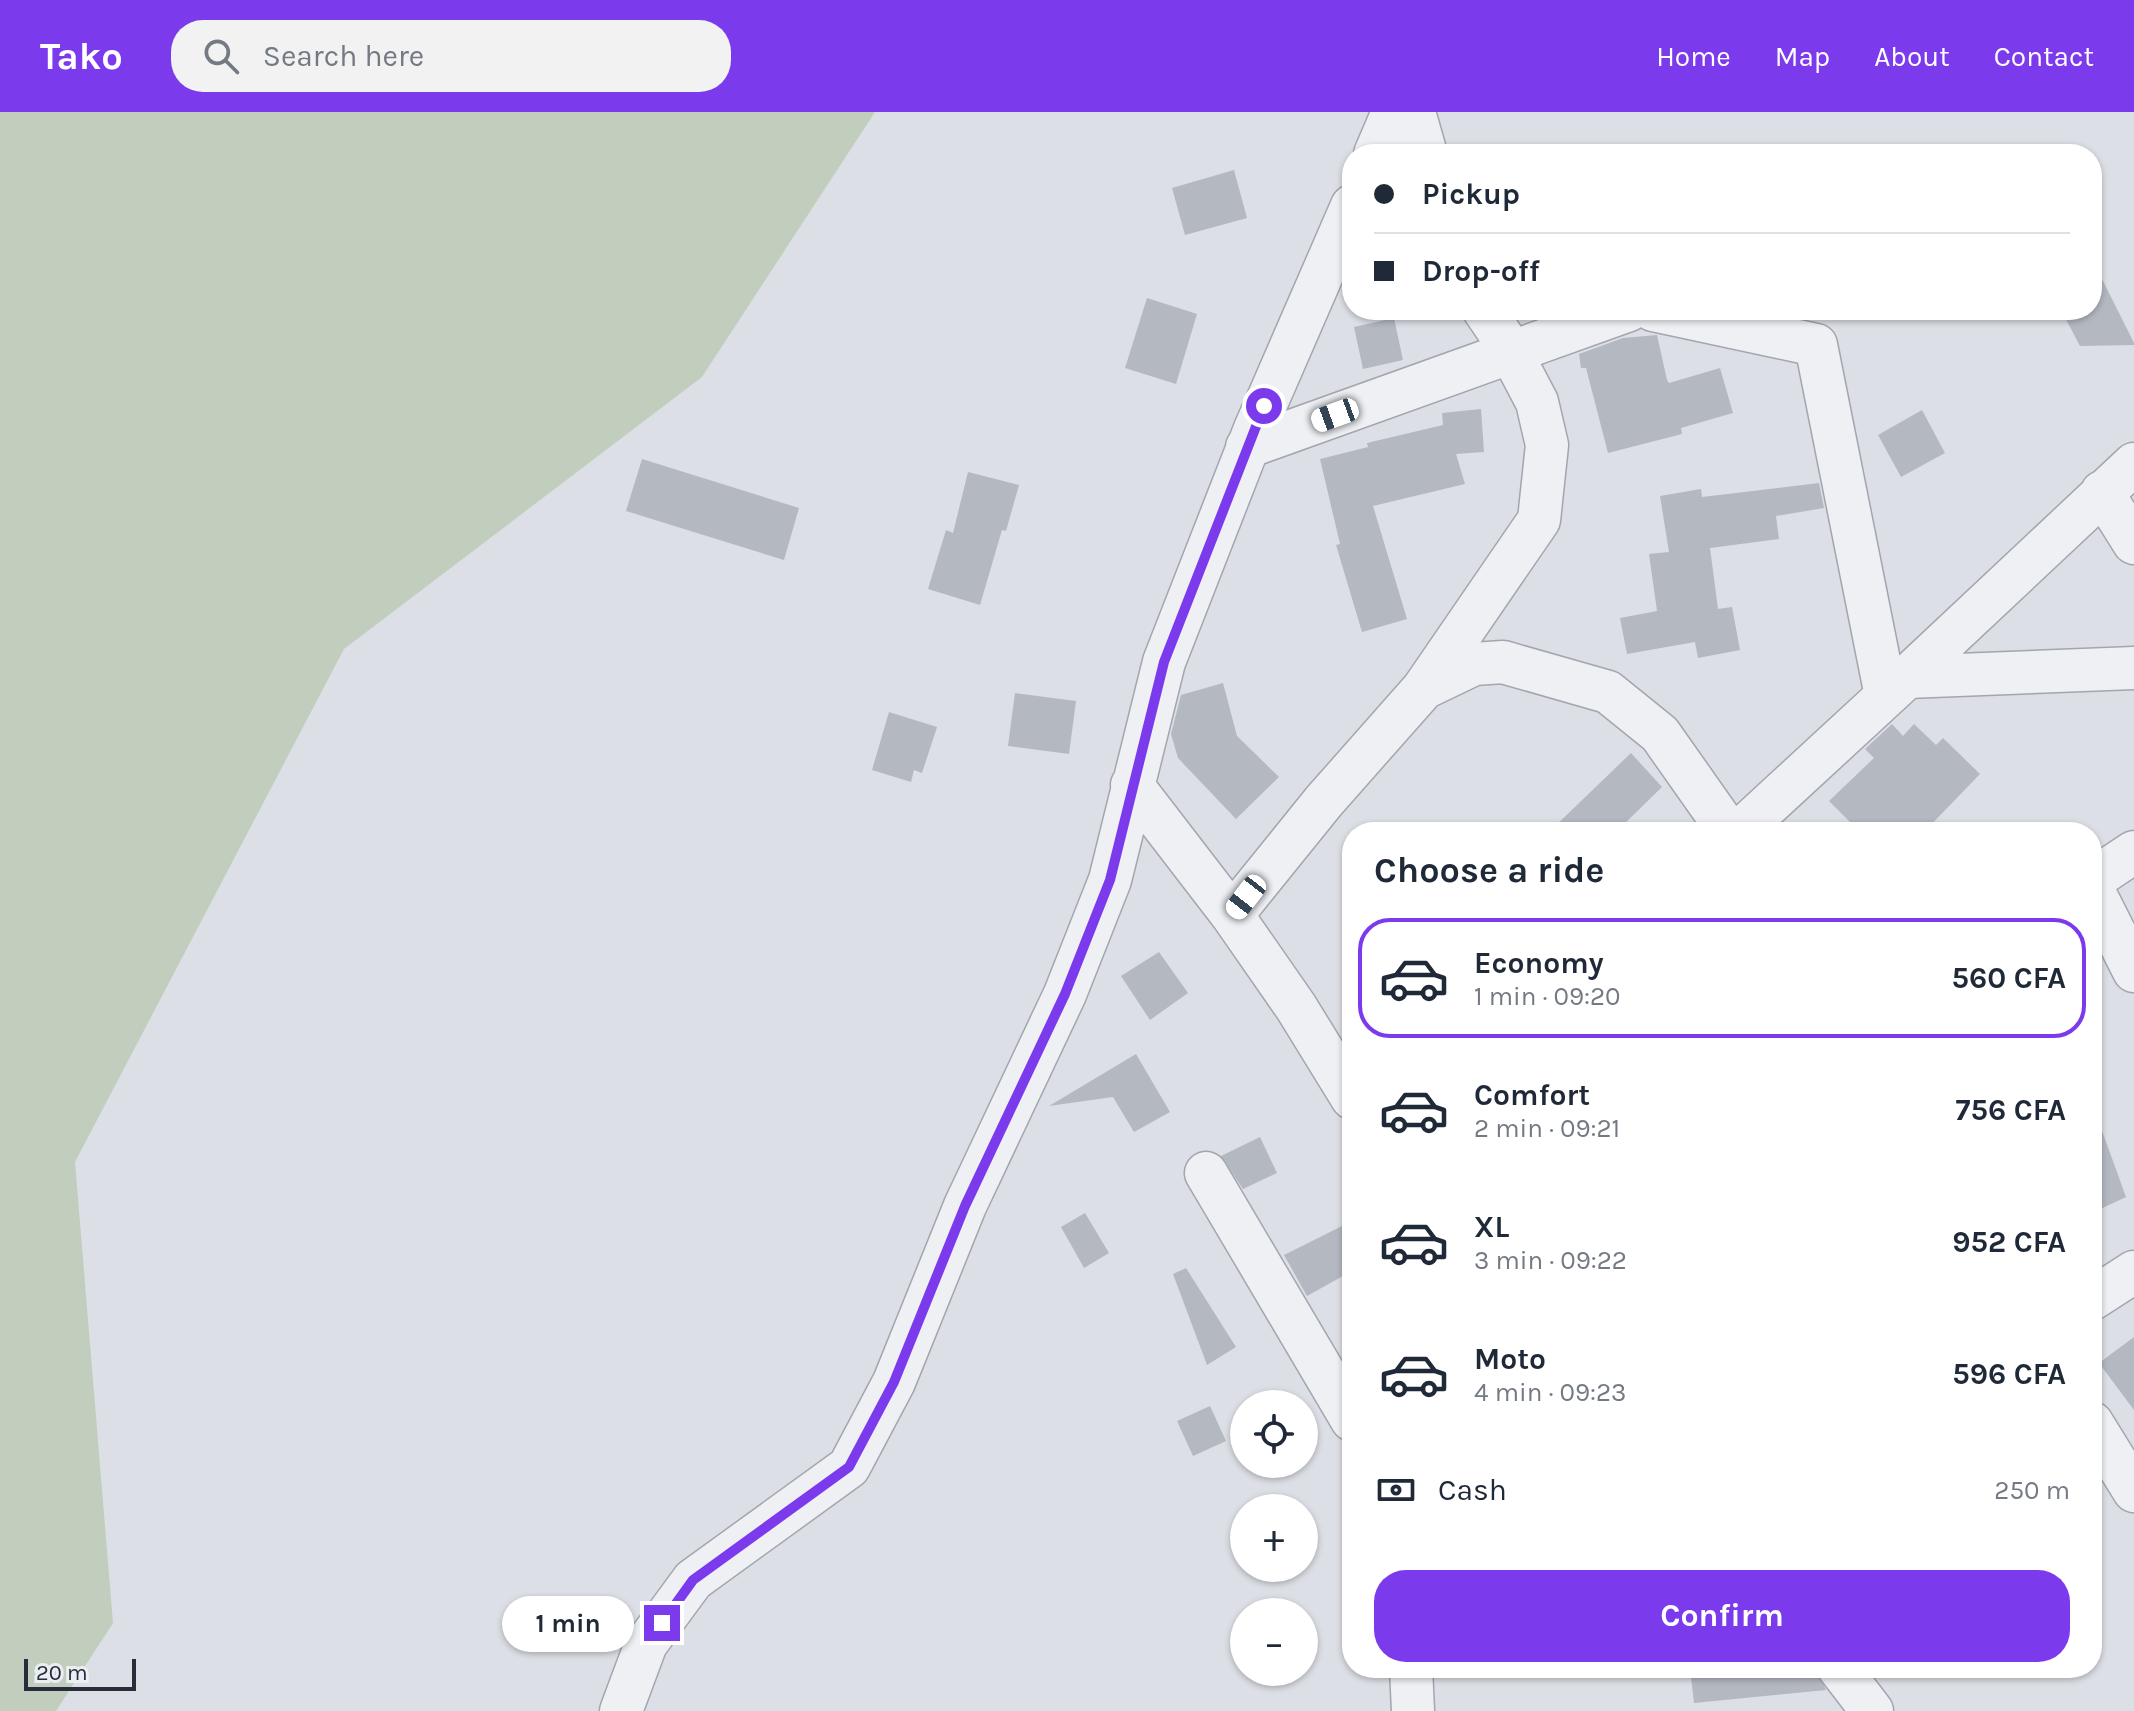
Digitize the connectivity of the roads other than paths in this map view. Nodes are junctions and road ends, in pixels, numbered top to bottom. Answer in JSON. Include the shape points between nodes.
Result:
{"nodes":[{"id":1,"x":1393,"y":112,"type":"edge"},
{"id":2,"x":1414,"y":112,"type":"edge"},
{"id":3,"x":1379,"y":144,"type":"edge"},
{"id":4,"x":1423,"y":144,"type":"edge"},
{"id":5,"x":1342,"y":229,"type":"edge"},
{"id":6,"x":1490,"y":320,"type":"edge"},
{"id":7,"x":1601,"y":320,"type":"edge"},
{"id":8,"x":1700,"y":320,"type":"edge"},
{"id":9,"x":1511,"y":352,"type":"junction"},
{"id":10,"x":1247,"y":447,"type":"junction"},
{"id":11,"x":2134,"y":464,"type":"edge"},
{"id":12,"x":2102,"y":492,"type":"junction"},
{"id":13,"x":2134,"y":543,"type":"edge"},
{"id":14,"x":2134,"y":668,"type":"edge"},
{"id":15,"x":1896,"y":686,"type":"junction"},
{"id":16,"x":1423,"y":689,"type":"junction"},
{"id":17,"x":1132,"y":785,"type":"junction"},
{"id":18,"x":1722,"y":822,"type":"edge"},
{"id":19,"x":1750,"y":822,"type":"edge"},
{"id":20,"x":2134,"y":852,"type":"edge"},
{"id":21,"x":2102,"y":873,"type":"edge"},
{"id":22,"x":2102,"y":908,"type":"edge"},
{"id":23,"x":1232,"y":915,"type":"junction"},
{"id":24,"x":2134,"y":971,"type":"edge"},
{"id":25,"x":1342,"y":1076,"type":"edge"},
{"id":26,"x":1206,"y":1173,"type":"dead end"},
{"id":27,"x":2134,"y":1272,"type":"edge"},
{"id":28,"x":2102,"y":1293,"type":"edge"},
{"id":29,"x":1342,"y":1403,"type":"edge"},
{"id":30,"x":2102,"y":1439,"type":"edge"},
{"id":31,"x":2134,"y":1491,"type":"edge"},
{"id":32,"x":1411,"y":1678,"type":"edge"},
{"id":33,"x":1847,"y":1678,"type":"edge"},
{"id":34,"x":621,"y":1711,"type":"edge"},
{"id":35,"x":1413,"y":1711,"type":"edge"},
{"id":36,"x":1872,"y":1711,"type":"edge"}],
"edges":[{"from":1,"to":3,"type":"street"},
{"from":2,"to":4,"type":"street"},
{"from":5,"to":10,"type":"street"},
{"from":6,"to":9,"type":"street"},
{"from":7,"to":9,"type":"street"},
{"from":8,"to":15,"type":"street","via":[[1816,345]]},
{"from":9,"to":10,"type":"street"},
{"from":9,"to":16,"type":"street","via":[[1537,402],[1547,445],[1539,520]]},
{"from":10,"to":17,"type":"street","via":[[1164,662]]},
{"from":11,"to":12,"type":"street"},
{"from":12,"to":13,"type":"street"},
{"from":12,"to":15,"type":"street"},
{"from":14,"to":15,"type":"street"},
{"from":15,"to":19,"type":"street"},
{"from":16,"to":18,"type":"street","via":[[1474,664],[1503,662],[1608,692],[1660,734]]},
{"from":16,"to":23,"type":"street"},
{"from":17,"to":23,"type":"street"},
{"from":17,"to":34,"type":"street","via":[[1110,880],[1065,994],[965,1206],[894,1382],[849,1467],[693,1580],[646,1644]]},
{"from":20,"to":21,"type":"street"},
{"from":22,"to":24,"type":"street"},
{"from":23,"to":25,"type":"street"},
{"from":26,"to":29,"type":"street"},
{"from":27,"to":28,"type":"street"},
{"from":30,"to":31,"type":"street"},
{"from":32,"to":35,"type":"street"},
{"from":33,"to":36,"type":"street"}]}
